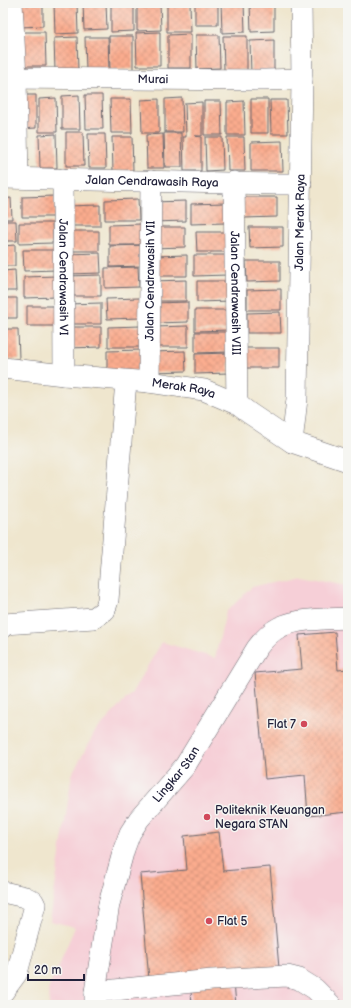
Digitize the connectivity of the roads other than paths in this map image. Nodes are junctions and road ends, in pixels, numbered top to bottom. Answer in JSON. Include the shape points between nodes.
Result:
{"nodes":[{"id":1,"x":12,"y":3,"type":"edge"},
{"id":2,"x":301,"y":3,"type":"edge"},
{"id":3,"x":9,"y":78,"type":"edge"},
{"id":4,"x":302,"y":79,"type":"junction"},
{"id":5,"x":10,"y":178,"type":"edge"},
{"id":6,"x":63,"y":179,"type":"junction"},
{"id":7,"x":151,"y":181,"type":"junction"},
{"id":8,"x":234,"y":182,"type":"junction"},
{"id":9,"x":301,"y":184,"type":"junction"},
{"id":10,"x":3,"y":368,"type":"edge"},
{"id":11,"x":64,"y":375,"type":"junction"},
{"id":12,"x":126,"y":381,"type":"junction"},
{"id":13,"x":149,"y":382,"type":"junction"},
{"id":14,"x":237,"y":404,"type":"junction"},
{"id":15,"x":292,"y":442,"type":"junction"},
{"id":16,"x":348,"y":461,"type":"edge"},
{"id":17,"x":348,"y":618,"type":"edge"},
{"id":18,"x":4,"y":625,"type":"edge"},
{"id":19,"x":3,"y":892,"type":"edge"},
{"id":20,"x":3,"y":992,"type":"edge"},
{"id":21,"x":95,"y":998,"type":"edge"},
{"id":22,"x":331,"y":1005,"type":"edge"}],
"edges":[{"from":1,"to":3,"type":"street"},
{"from":2,"to":4,"type":"street","name":"Jalan Merak Raya"},
{"from":3,"to":4,"type":"street","name":"Murai"},
{"from":3,"to":5,"type":"street"},
{"from":4,"to":9,"type":"street","name":"Jalan Merak Raya"},
{"from":5,"to":6,"type":"street","name":"Jalan Cendrawasih Raya"},
{"from":6,"to":7,"type":"street","name":"Jalan Cendrawasih Raya"},
{"from":6,"to":11,"type":"street","name":"Jalan Cendrawasih VI"},
{"from":7,"to":8,"type":"street","name":"Jalan Cendrawasih Raya"},
{"from":7,"to":13,"type":"street","name":"Jalan Cendrawasih VII"},
{"from":8,"to":9,"type":"street","name":"Jalan Cendrawasih Raya"},
{"from":8,"to":14,"type":"street","name":"Jalan Cendrawasih VIII"},
{"from":9,"to":15,"type":"street","name":"Jalan Merak Raya","via":[[297,399]]},
{"from":10,"to":11,"type":"street","name":"Merak Raya"},
{"from":11,"to":12,"type":"street","name":"Merak Raya"},
{"from":12,"to":13,"type":"street","name":"Merak Raya"},
{"from":12,"to":18,"type":"street","via":[[108,600],[105,610],[94,618]]},
{"from":13,"to":14,"type":"street","name":"Merak Raya","via":[[204,390]]},
{"from":14,"to":15,"type":"street","name":"Merak Raya"},
{"from":15,"to":16,"type":"street","name":"Merak Raya"},
{"from":17,"to":21,"type":"street","name":"Lingkar Stan","via":[[297,622],[280,628],[266,637],[185,766],[139,819],[124,849],[109,904]]},
{"from":19,"to":20,"type":"street","via":[[25,897],[35,904],[17,973]]},
{"from":21,"to":22,"type":"street","via":[[212,980],[287,976],[299,979],[315,989]]}]}
